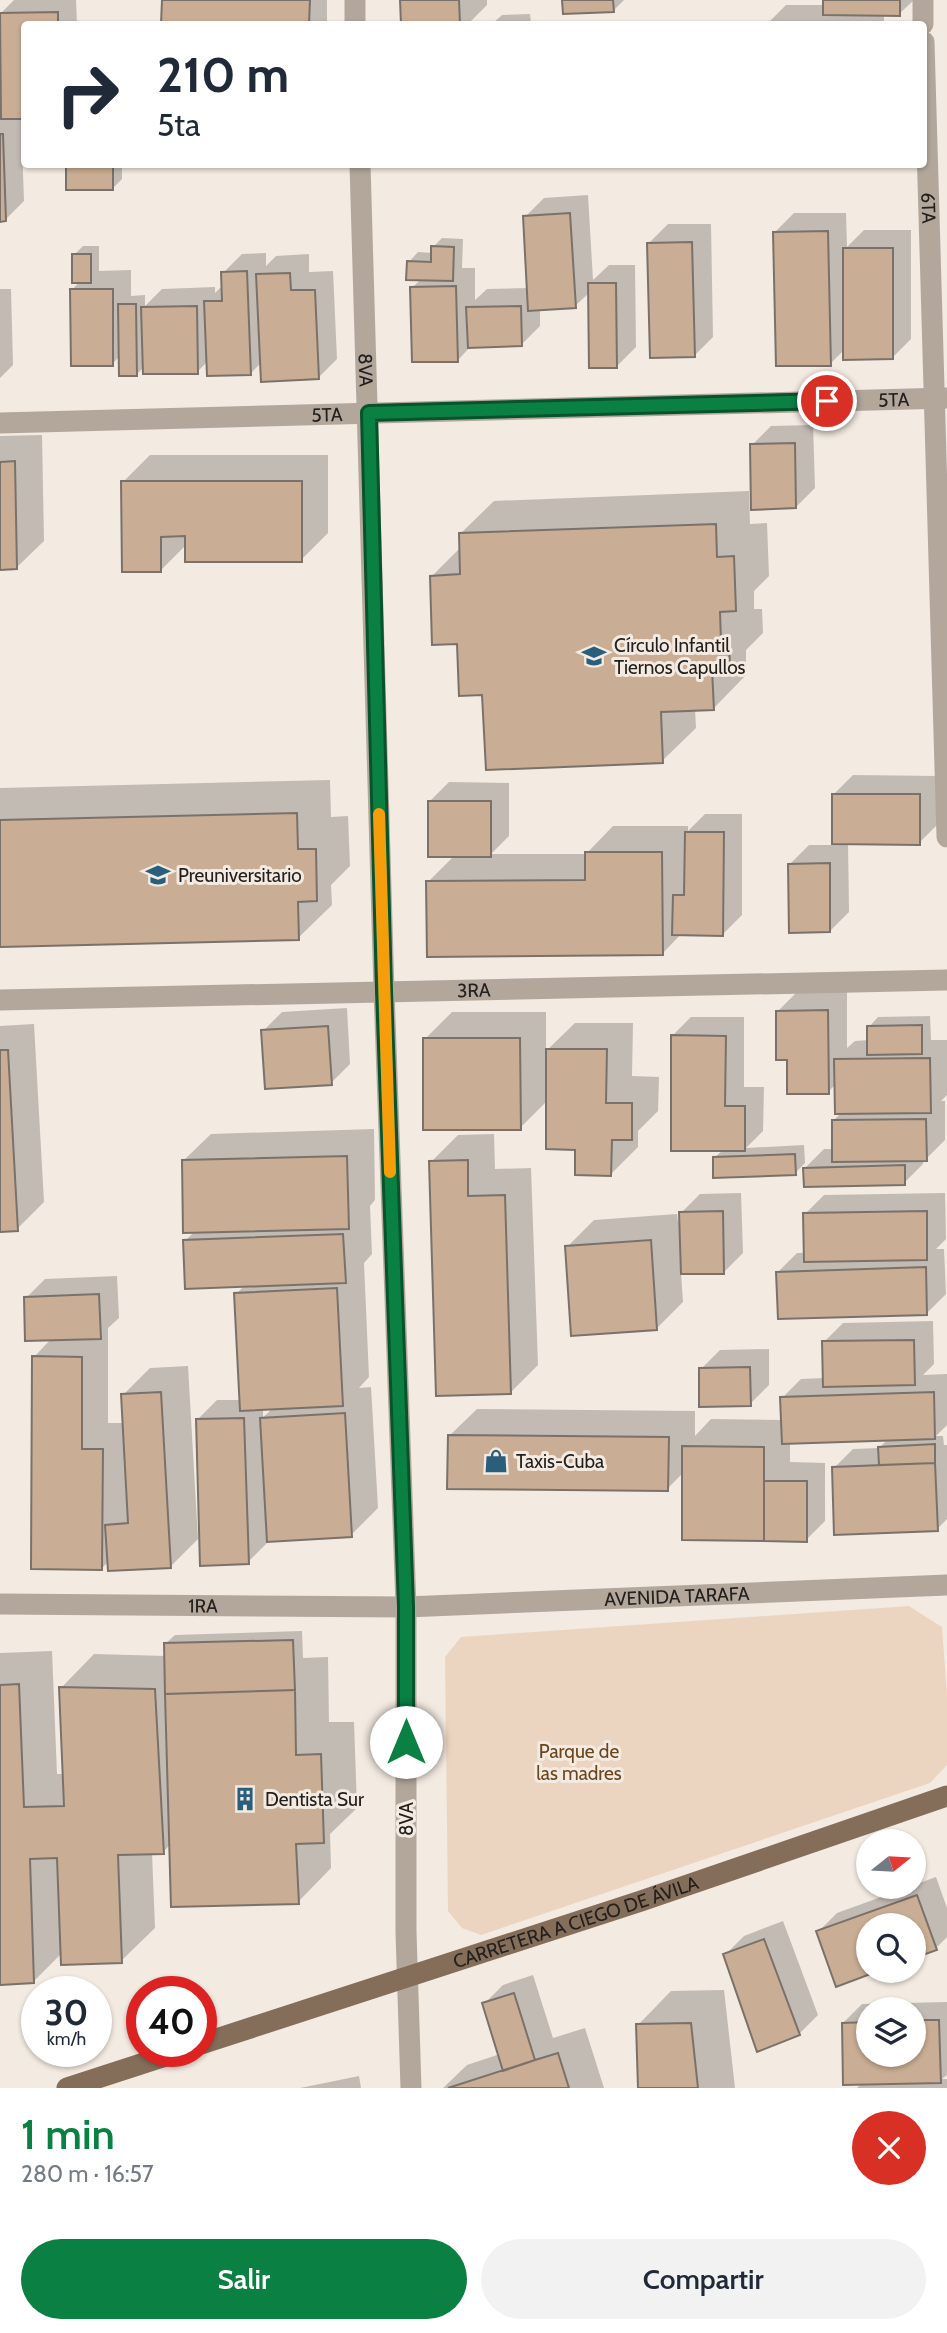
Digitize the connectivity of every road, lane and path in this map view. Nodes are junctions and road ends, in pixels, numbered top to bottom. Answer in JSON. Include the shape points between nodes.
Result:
{"nodes":[{"id":1,"x":355,"y":0,"type":"edge"},
{"id":2,"x":923,"y":0,"type":"edge"},
{"id":3,"x":355,"y":21,"type":"edge"},
{"id":4,"x":923,"y":21,"type":"edge"},
{"id":5,"x":927,"y":105,"type":"edge"},
{"id":6,"x":360,"y":168,"type":"edge"},
{"id":7,"x":941,"y":398,"type":"edge"},
{"id":8,"x":369,"y":413,"type":"junction"},
{"id":9,"x":0,"y":423,"type":"edge"},
{"id":10,"x":947,"y":836,"type":"edge"},
{"id":11,"x":947,"y":981,"type":"edge"},
{"id":12,"x":384,"y":991,"type":"junction"},
{"id":13,"x":0,"y":1000,"type":"edge"},
{"id":14,"x":947,"y":1585,"type":"edge"},
{"id":15,"x":0,"y":1604,"type":"edge"},
{"id":16,"x":406,"y":1607,"type":"junction"},
{"id":17,"x":947,"y":1796,"type":"edge"},
{"id":18,"x":407,"y":1978,"type":"junction"},
{"id":19,"x":217,"y":2039,"type":"edge"},
{"id":20,"x":131,"y":2067,"type":"edge"},
{"id":21,"x":66,"y":2088,"type":"edge"},
{"id":22,"x":411,"y":2088,"type":"edge"}],
"edges":[{"from":1,"to":3,"type":"street"},
{"from":2,"to":4,"type":"street"},
{"from":5,"to":7,"type":"street","name":"6TA"},
{"from":6,"to":8,"type":"street","name":"8VA"},
{"from":7,"to":8,"type":"street","name":"5TA"},
{"from":7,"to":10,"type":"street","name":"6TA"},
{"from":8,"to":9,"type":"street","name":"5TA"},
{"from":8,"to":12,"type":"street","name":"8VA"},
{"from":11,"to":12,"type":"street","name":"3RA"},
{"from":12,"to":13,"type":"street","name":"3RA"},
{"from":12,"to":16,"type":"street","name":"8VA"},
{"from":14,"to":16,"type":"street","name":"AVENIDA TARAFA"},
{"from":15,"to":16,"type":"street","name":"1RA"},
{"from":16,"to":18,"type":"street","name":"8VA"},
{"from":17,"to":18,"type":"main road","name":"CARRETERA A CIEGO DE ÁVILA"},
{"from":18,"to":19,"type":"main road","name":"CARRETERA A CIEGO DE ÁVILA"},
{"from":18,"to":22,"type":"street","name":"8VA"},
{"from":20,"to":21,"type":"main road"}]}
